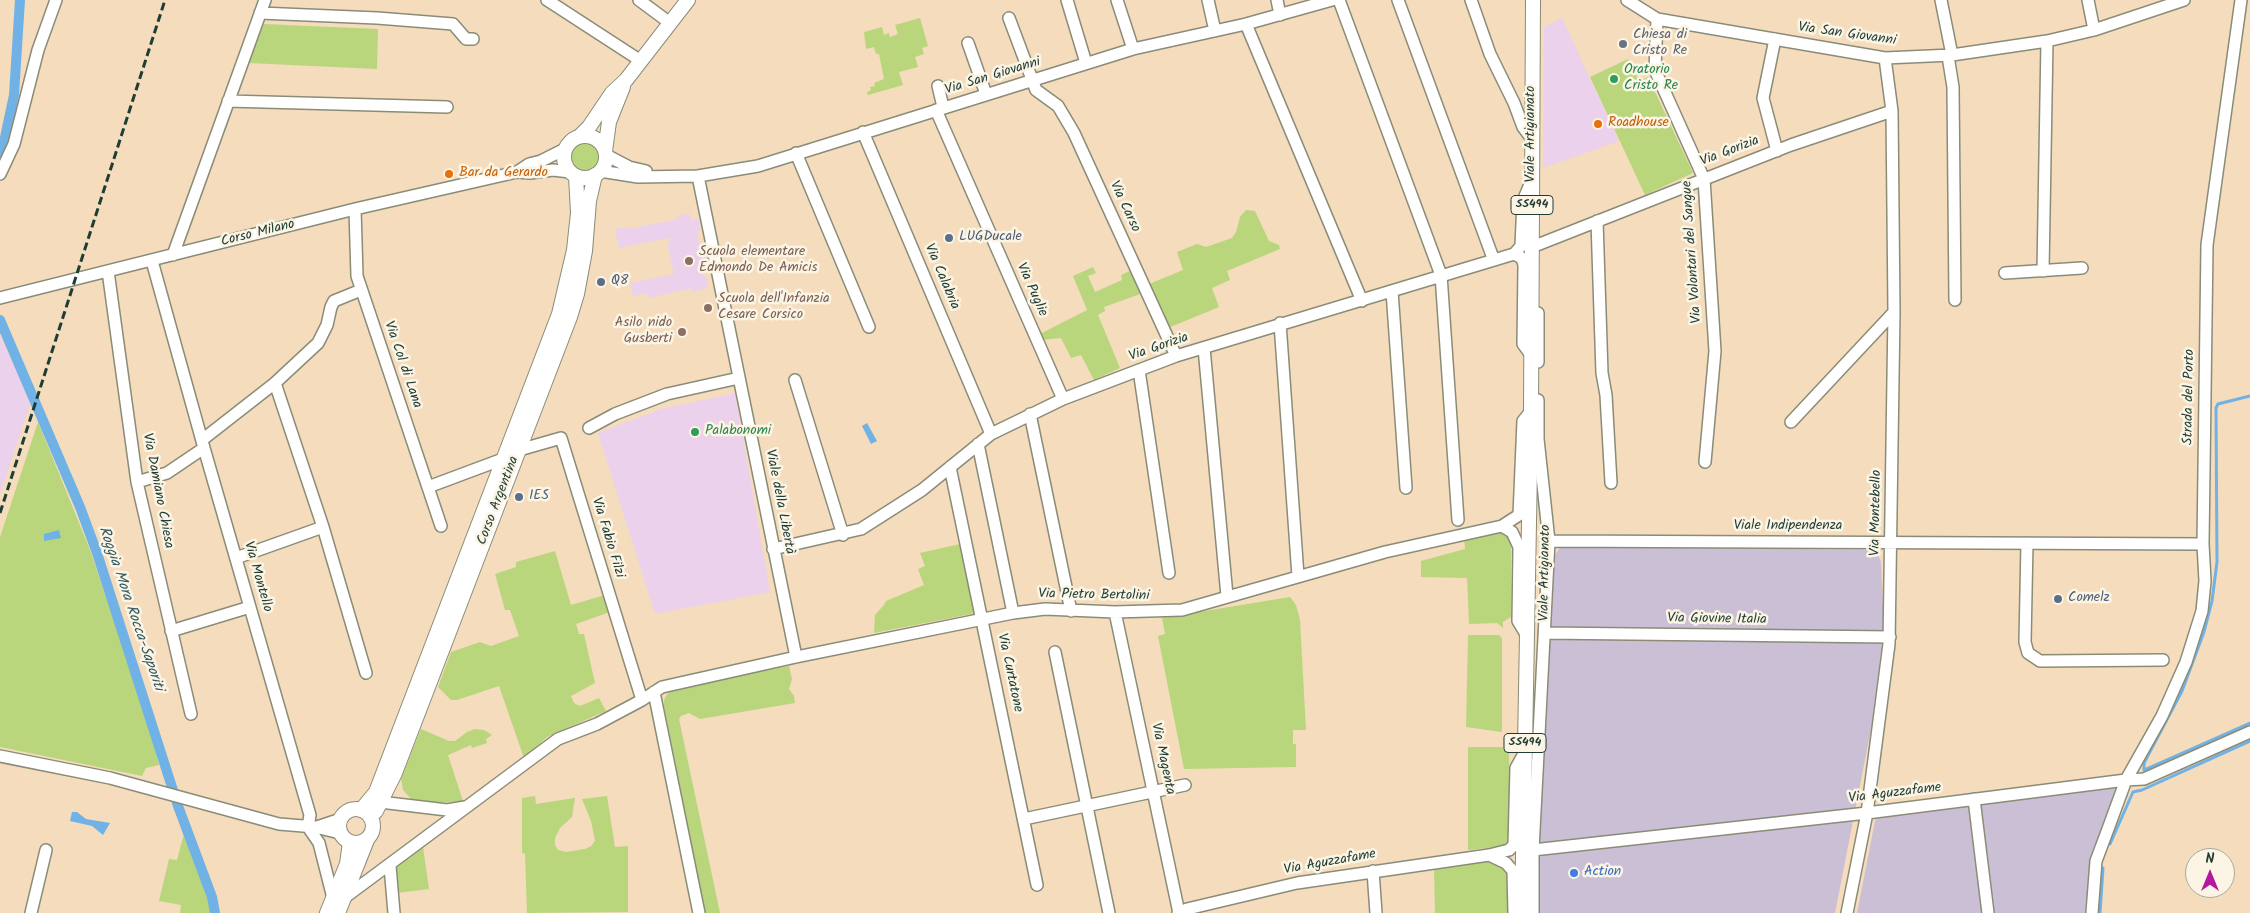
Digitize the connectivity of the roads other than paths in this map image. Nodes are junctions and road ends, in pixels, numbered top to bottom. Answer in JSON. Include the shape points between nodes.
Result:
{"nodes":[{"id":1,"x":56,"y":0,"type":"edge"},
{"id":2,"x":265,"y":0,"type":"edge"},
{"id":3,"x":547,"y":0,"type":"edge"},
{"id":4,"x":640,"y":0,"type":"edge"},
{"id":5,"x":688,"y":0,"type":"edge"},
{"id":6,"x":1067,"y":0,"type":"edge"},
{"id":7,"x":1117,"y":0,"type":"edge"},
{"id":8,"x":1208,"y":0,"type":"edge"},
{"id":9,"x":1277,"y":0,"type":"edge"},
{"id":10,"x":1332,"y":0,"type":"edge"},
{"id":11,"x":1339,"y":0,"type":"edge"},
{"id":12,"x":1398,"y":0,"type":"edge"},
{"id":13,"x":1471,"y":0,"type":"edge"},
{"id":14,"x":1533,"y":0,"type":"edge"},
{"id":15,"x":1627,"y":0,"type":"edge"},
{"id":16,"x":1941,"y":0,"type":"edge"},
{"id":17,"x":2088,"y":0,"type":"edge"},
{"id":18,"x":2241,"y":0,"type":"edge"},
{"id":19,"x":2178,"y":1,"type":"edge"},
{"id":20,"x":260,"y":13,"type":"junction"},
{"id":21,"x":1280,"y":15,"type":"junction"},
{"id":22,"x":1009,"y":18,"type":"dead end"},
{"id":23,"x":1658,"y":19,"type":"junction"},
{"id":24,"x":670,"y":23,"type":"junction"},
{"id":25,"x":1246,"y":24,"type":"junction"},
{"id":26,"x":2094,"y":30,"type":"junction"},
{"id":27,"x":1215,"y":31,"type":"junction"},
{"id":28,"x":473,"y":39,"type":"dead end"},
{"id":29,"x":1775,"y":40,"type":"junction"},
{"id":30,"x":2047,"y":41,"type":"junction"},
{"id":31,"x":968,"y":43,"type":"dead end"},
{"id":32,"x":1133,"y":49,"type":"junction"},
{"id":33,"x":1950,"y":56,"type":"junction"},
{"id":34,"x":1885,"y":58,"type":"junction"},
{"id":35,"x":641,"y":61,"type":"junction"},
{"id":36,"x":1086,"y":63,"type":"junction"},
{"id":37,"x":626,"y":80,"type":"junction"},
{"id":38,"x":1034,"y":80,"type":"junction"},
{"id":39,"x":938,"y":86,"type":"dead end"},
{"id":40,"x":986,"y":94,"type":"junction"},
{"id":41,"x":228,"y":101,"type":"junction"},
{"id":42,"x":447,"y":107,"type":"dead end"},
{"id":43,"x":940,"y":109,"type":"junction"},
{"id":44,"x":1892,"y":111,"type":"junction"},
{"id":45,"x":863,"y":132,"type":"junction"},
{"id":46,"x":580,"y":136,"type":"junction"},
{"id":47,"x":1532,"y":140,"type":"junction"},
{"id":48,"x":565,"y":149,"type":"junction"},
{"id":49,"x":1777,"y":151,"type":"junction"},
{"id":50,"x":606,"y":153,"type":"junction"},
{"id":51,"x":796,"y":153,"type":"junction"},
{"id":52,"x":517,"y":172,"type":"junction"},
{"id":53,"x":598,"y":173,"type":"junction"},
{"id":54,"x":0,"y":174,"type":"edge"},
{"id":55,"x":573,"y":174,"type":"junction"},
{"id":56,"x":662,"y":176,"type":"junction"},
{"id":57,"x":698,"y":176,"type":"junction"},
{"id":58,"x":1532,"y":178,"type":"junction"},
{"id":59,"x":1704,"y":178,"type":"junction"},
{"id":60,"x":355,"y":209,"type":"junction"},
{"id":61,"x":1597,"y":221,"type":"junction"},
{"id":62,"x":1532,"y":247,"type":"junction"},
{"id":63,"x":1514,"y":254,"type":"junction"},
{"id":64,"x":172,"y":256,"type":"junction"},
{"id":65,"x":1493,"y":258,"type":"junction"},
{"id":66,"x":152,"y":261,"type":"junction"},
{"id":67,"x":1532,"y":268,"type":"junction"},
{"id":68,"x":2082,"y":268,"type":"dead end"},
{"id":69,"x":108,"y":271,"type":"junction"},
{"id":70,"x":2043,"y":271,"type":"junction"},
{"id":71,"x":2005,"y":273,"type":"dead end"},
{"id":72,"x":1441,"y":275,"type":"junction"},
{"id":73,"x":361,"y":290,"type":"junction"},
{"id":74,"x":1392,"y":291,"type":"junction"},
{"id":75,"x":0,"y":298,"type":"edge"},
{"id":76,"x":1955,"y":300,"type":"dead end"},
{"id":77,"x":1362,"y":301,"type":"junction"},
{"id":78,"x":1894,"y":312,"type":"junction"},
{"id":79,"x":1280,"y":324,"type":"junction"},
{"id":80,"x":869,"y":328,"type":"dead end"},
{"id":81,"x":1204,"y":348,"type":"junction"},
{"id":82,"x":1531,"y":355,"type":"junction"},
{"id":83,"x":1176,"y":356,"type":"junction"},
{"id":84,"x":1139,"y":370,"type":"junction"},
{"id":85,"x":739,"y":378,"type":"junction"},
{"id":86,"x":795,"y":380,"type":"dead end"},
{"id":87,"x":275,"y":383,"type":"junction"},
{"id":88,"x":1062,"y":399,"type":"junction"},
{"id":89,"x":1531,"y":411,"type":"junction"},
{"id":90,"x":1030,"y":414,"type":"junction"},
{"id":91,"x":1791,"y":422,"type":"dead end"},
{"id":92,"x":589,"y":428,"type":"dead end"},
{"id":93,"x":991,"y":434,"type":"junction"},
{"id":94,"x":203,"y":444,"type":"junction"},
{"id":95,"x":978,"y":444,"type":"junction"},
{"id":96,"x":511,"y":455,"type":"junction"},
{"id":97,"x":1704,"y":462,"type":"dead end"},
{"id":98,"x":950,"y":466,"type":"junction"},
{"id":99,"x":137,"y":482,"type":"junction"},
{"id":100,"x":1611,"y":483,"type":"dead end"},
{"id":101,"x":428,"y":487,"type":"junction"},
{"id":102,"x":1406,"y":488,"type":"dead end"},
{"id":103,"x":1458,"y":520,"type":"dead end"},
{"id":104,"x":441,"y":526,"type":"dead end"},
{"id":105,"x":1502,"y":526,"type":"junction"},
{"id":106,"x":323,"y":527,"type":"junction"},
{"id":107,"x":844,"y":535,"type":"junction"},
{"id":108,"x":1549,"y":541,"type":"junction"},
{"id":109,"x":1892,"y":543,"type":"junction"},
{"id":110,"x":2027,"y":543,"type":"junction"},
{"id":111,"x":2203,"y":544,"type":"junction"},
{"id":112,"x":773,"y":549,"type":"junction"},
{"id":113,"x":236,"y":558,"type":"junction"},
{"id":114,"x":1169,"y":573,"type":"dead end"},
{"id":115,"x":1298,"y":576,"type":"junction"},
{"id":116,"x":1227,"y":596,"type":"junction"},
{"id":117,"x":250,"y":606,"type":"junction"},
{"id":118,"x":1071,"y":610,"type":"junction"},
{"id":119,"x":1115,"y":612,"type":"junction"},
{"id":120,"x":1013,"y":613,"type":"junction"},
{"id":121,"x":982,"y":618,"type":"junction"},
{"id":122,"x":171,"y":631,"type":"junction"},
{"id":123,"x":1545,"y":633,"type":"junction"},
{"id":124,"x":1527,"y":636,"type":"junction"},
{"id":125,"x":1890,"y":637,"type":"junction"},
{"id":126,"x":1055,"y":652,"type":"dead end"},
{"id":127,"x":796,"y":657,"type":"junction"},
{"id":128,"x":2163,"y":660,"type":"dead end"},
{"id":129,"x":366,"y":673,"type":"dead end"},
{"id":130,"x":654,"y":692,"type":"junction"},
{"id":131,"x":642,"y":700,"type":"junction"},
{"id":132,"x":191,"y":714,"type":"dead end"},
{"id":133,"x":2250,"y":732,"type":"edge"},
{"id":134,"x":1525,"y":752,"type":"junction"},
{"id":135,"x":0,"y":756,"type":"edge"},
{"id":136,"x":2126,"y":780,"type":"junction"},
{"id":137,"x":1185,"y":785,"type":"dead end"},
{"id":138,"x":1154,"y":791,"type":"junction"},
{"id":139,"x":1974,"y":799,"type":"junction"},
{"id":140,"x":380,"y":802,"type":"junction"},
{"id":141,"x":473,"y":804,"type":"junction"},
{"id":142,"x":1087,"y":806,"type":"junction"},
{"id":143,"x":1867,"y":813,"type":"junction"},
{"id":144,"x":366,"y":814,"type":"junction"},
{"id":145,"x":341,"y":818,"type":"junction"},
{"id":146,"x":1024,"y":819,"type":"junction"},
{"id":147,"x":311,"y":827,"type":"junction"},
{"id":148,"x":345,"y":838,"type":"junction"},
{"id":149,"x":366,"y":840,"type":"junction"},
{"id":150,"x":1528,"y":849,"type":"junction"},
{"id":151,"x":46,"y":850,"type":"dead end"},
{"id":152,"x":1489,"y":855,"type":"junction"},
{"id":153,"x":390,"y":866,"type":"junction"},
{"id":154,"x":1373,"y":871,"type":"junction"},
{"id":155,"x":1037,"y":885,"type":"dead end"},
{"id":156,"x":338,"y":898,"type":"junction"},
{"id":157,"x":1223,"y":901,"type":"junction"},
{"id":158,"x":1183,"y":912,"type":"edge"},
{"id":159,"x":31,"y":913,"type":"edge"},
{"id":160,"x":327,"y":913,"type":"edge"},
{"id":161,"x":338,"y":913,"type":"edge"},
{"id":162,"x":394,"y":913,"type":"edge"},
{"id":163,"x":699,"y":913,"type":"edge"},
{"id":164,"x":1108,"y":913,"type":"edge"},
{"id":165,"x":1226,"y":913,"type":"edge"},
{"id":166,"x":1376,"y":913,"type":"edge"},
{"id":167,"x":1514,"y":913,"type":"edge"},
{"id":168,"x":1522,"y":913,"type":"edge"},
{"id":169,"x":1533,"y":913,"type":"edge"},
{"id":170,"x":1847,"y":913,"type":"edge"},
{"id":171,"x":1988,"y":913,"type":"edge"},
{"id":172,"x":2092,"y":913,"type":"edge"}],
"edges":[{"from":1,"to":54,"type":"street","via":[[38,50],[14,144]]},
{"from":2,"to":20,"type":"street"},
{"from":3,"to":35,"type":"street"},
{"from":4,"to":24,"type":"street"},
{"from":5,"to":24,"type":"main road"},
{"from":6,"to":36,"type":"street"},
{"from":7,"to":32,"type":"street"},
{"from":8,"to":27,"type":"street"},
{"from":9,"to":21,"type":"street"},
{"from":10,"to":21,"type":"street","name":"Via San Giovanni"},
{"from":11,"to":72,"type":"street"},
{"from":12,"to":65,"type":"street"},
{"from":13,"to":47,"type":"street","via":[[1490,54]]},
{"from":14,"to":47,"type":"main road","name":"Viale Artigianato","number":"SS494"},
{"from":15,"to":23,"type":"street","name":"Via San Giovanni"},
{"from":16,"to":33,"type":"street"},
{"from":17,"to":26,"type":"street"},
{"from":18,"to":111,"type":"street","name":"Strada del Porto","via":[[2207,245]]},
{"from":19,"to":26,"type":"street","name":"Via San Giovanni"},
{"from":20,"to":28,"type":"street","via":[[453,24],[466,38]]},
{"from":20,"to":41,"type":"street"},
{"from":21,"to":25,"type":"street","name":"Via San Giovanni"},
{"from":22,"to":38,"type":"street","name":"Via Carso"},
{"from":23,"to":29,"type":"street","name":"Via San Giovanni"},
{"from":23,"to":59,"type":"street","name":"Via Volontari del Sangue","via":[[1655,70]]},
{"from":24,"to":35,"type":"main road"},
{"from":25,"to":27,"type":"street","name":"Via San Giovanni"},
{"from":25,"to":77,"type":"street"},
{"from":26,"to":30,"type":"street","name":"Via San Giovanni"},
{"from":27,"to":32,"type":"street","name":"Via San Giovanni"},
{"from":29,"to":34,"type":"street","name":"Via San Giovanni"},
{"from":29,"to":49,"type":"street","via":[[1763,98]]},
{"from":30,"to":33,"type":"street","name":"Via San Giovanni"},
{"from":30,"to":70,"type":"street"},
{"from":31,"to":40,"type":"street"},
{"from":32,"to":36,"type":"street","name":"Via San Giovanni"},
{"from":33,"to":34,"type":"street","name":"Via San Giovanni"},
{"from":33,"to":76,"type":"street","via":[[1954,87]]},
{"from":34,"to":44,"type":"street"},
{"from":35,"to":37,"type":"main road"},
{"from":36,"to":38,"type":"street","name":"Via San Giovanni"},
{"from":37,"to":46,"type":"main road","via":[[612,93]]},
{"from":37,"to":50,"type":"main road","via":[[609,122]]},
{"from":38,"to":40,"type":"street","name":"Via San Giovanni"},
{"from":38,"to":83,"type":"street","name":"Via Carso","via":[[1036,90],[1058,106],[1074,133]]},
{"from":39,"to":43,"type":"street","name":"Via Puglie"},
{"from":40,"to":43,"type":"street","name":"Via San Giovanni"},
{"from":41,"to":42,"type":"street"},
{"from":41,"to":64,"type":"street"},
{"from":43,"to":45,"type":"street","name":"Via San Giovanni"},
{"from":43,"to":88,"type":"street","name":"Via Puglie"},
{"from":44,"to":49,"type":"street","name":"Via Gorizia"},
{"from":44,"to":78,"type":"street","name":"Via Montebello"},
{"from":45,"to":51,"type":"street","name":"Via San Giovanni"},
{"from":45,"to":93,"type":"street","name":"Via Calabria"},
{"from":46,"to":48,"type":"main road"},
{"from":46,"to":50,"type":"main road","via":[[596,138]]},
{"from":47,"to":58,"type":"main road","name":"Viale Artigianato","number":"SS494"},
{"from":48,"to":52,"type":"street","name":"Corso Milano"},
{"from":48,"to":55,"type":"main road","name":"Corso Argentina","via":[[564,161]]},
{"from":49,"to":59,"type":"street","name":"Via Gorizia"},
{"from":50,"to":53,"type":"main road","name":"Corso Argentina","via":[[605,164]]},
{"from":50,"to":56,"type":"street","name":"Via San Giovanni","via":[[629,167]]},
{"from":51,"to":57,"type":"street","name":"Via San Giovanni","via":[[758,166]]},
{"from":51,"to":80,"type":"street"},
{"from":52,"to":55,"type":"street","name":"Corso Milano","via":[[553,170]]},
{"from":52,"to":60,"type":"street","name":"Corso Milano"},
{"from":53,"to":55,"type":"main road","via":[[586,178]]},
{"from":53,"to":56,"type":"street","name":"Via San Giovanni"},
{"from":53,"to":96,"type":"main road","name":"Corso Argentina","via":[[589,201],[577,294]]},
{"from":55,"to":96,"type":"main road","name":"Corso Argentina","via":[[577,228],[566,292]]},
{"from":56,"to":57,"type":"street","name":"Via San Giovanni"},
{"from":57,"to":85,"type":"street","name":"Viale della Libertà"},
{"from":58,"to":62,"type":"main road","name":"Viale Artigianato","number":"SS494"},
{"from":58,"to":63,"type":"street","via":[[1523,201],[1521,246]]},
{"from":59,"to":61,"type":"street","name":"Via Gorizia"},
{"from":59,"to":97,"type":"street","name":"Via Volontari del Sangue","via":[[1715,350]]},
{"from":60,"to":64,"type":"street","name":"Corso Milano"},
{"from":60,"to":73,"type":"street","name":"Via Col di Lana","via":[[357,276]]},
{"from":61,"to":62,"type":"street","name":"Via Gorizia"},
{"from":61,"to":100,"type":"street","via":[[1602,373]]},
{"from":62,"to":67,"type":"main road","name":"Viale Artigianato","number":"SS494"},
{"from":63,"to":65,"type":"street","name":"Via Gorizia"},
{"from":63,"to":82,"type":"street","via":[[1522,258],[1524,265],[1523,344]]},
{"from":64,"to":66,"type":"street","name":"Corso Milano"},
{"from":65,"to":72,"type":"street","name":"Via Gorizia"},
{"from":66,"to":69,"type":"street","name":"Corso Milano"},
{"from":66,"to":94,"type":"street","name":"Via Montello"},
{"from":67,"to":82,"type":"main road","name":"Viale Artigianato","number":"SS494"},
{"from":67,"to":108,"type":"street","name":"Viale Artigianato","via":[[1538,284],[1538,439]]},
{"from":68,"to":70,"type":"street"},
{"from":69,"to":75,"type":"street","name":"Corso Milano"},
{"from":69,"to":99,"type":"street","name":"Via Damiano Chiesa"},
{"from":70,"to":71,"type":"street"},
{"from":72,"to":74,"type":"street","name":"Via Gorizia"},
{"from":72,"to":103,"type":"street"},
{"from":73,"to":87,"type":"street","via":[[334,301],[318,343]]},
{"from":73,"to":101,"type":"street","name":"Via Col di Lana"},
{"from":74,"to":77,"type":"street","name":"Via Gorizia"},
{"from":74,"to":102,"type":"street"},
{"from":77,"to":79,"type":"street","name":"Via Gorizia"},
{"from":78,"to":91,"type":"street"},
{"from":78,"to":109,"type":"street","name":"Via Montebello"},
{"from":79,"to":81,"type":"street","name":"Via Gorizia"},
{"from":79,"to":115,"type":"street"},
{"from":81,"to":83,"type":"street","name":"Via Gorizia"},
{"from":81,"to":116,"type":"street"},
{"from":82,"to":89,"type":"main road","name":"Viale Artigianato","number":"SS494"},
{"from":83,"to":84,"type":"street","name":"Via Gorizia"},
{"from":84,"to":88,"type":"street","name":"Via Gorizia"},
{"from":84,"to":114,"type":"street"},
{"from":85,"to":92,"type":"street","via":[[667,394],[614,414]]},
{"from":85,"to":112,"type":"street","name":"Viale della Libertà"},
{"from":86,"to":107,"type":"street"},
{"from":87,"to":94,"type":"street"},
{"from":87,"to":106,"type":"street"},
{"from":88,"to":90,"type":"street","name":"Via Gorizia"},
{"from":89,"to":105,"type":"street","via":[[1523,421],[1519,516]]},
{"from":89,"to":124,"type":"main road","name":"Viale Artigianato","number":"SS494"},
{"from":90,"to":93,"type":"street","name":"Via Gorizia"},
{"from":90,"to":118,"type":"street"},
{"from":93,"to":95,"type":"street","name":"Via Gorizia"},
{"from":94,"to":99,"type":"street","via":[[167,473]]},
{"from":94,"to":113,"type":"street","name":"Via Montello"},
{"from":95,"to":98,"type":"street","name":"Via Gorizia"},
{"from":95,"to":120,"type":"street"},
{"from":96,"to":101,"type":"street","name":"Via Fabio Filzi"},
{"from":96,"to":131,"type":"street","name":"Via Fabio Filzi","via":[[561,438]]},
{"from":96,"to":140,"type":"main road","name":"Corso Argentina","via":[[395,773]]},
{"from":96,"to":144,"type":"main road","name":"Corso Argentina"},
{"from":98,"to":107,"type":"street","name":"Via Gorizia","via":[[922,490],[861,529]]},
{"from":98,"to":121,"type":"street","name":"Via Curtatone"},
{"from":99,"to":122,"type":"street","name":"Via Damiano Chiesa"},
{"from":101,"to":104,"type":"street","name":"Via Col di Lana"},
{"from":105,"to":115,"type":"street","name":"Via Pietro Bertolini","via":[[1385,552]]},
{"from":105,"to":124,"type":"street","via":[[1512,532],[1519,547],[1518,621]]},
{"from":106,"to":113,"type":"street"},
{"from":106,"to":129,"type":"street"},
{"from":107,"to":112,"type":"street","name":"Via Gorizia"},
{"from":108,"to":109,"type":"street","name":"Viale Indipendenza"},
{"from":108,"to":123,"type":"street","name":"Viale Artigianato"},
{"from":109,"to":110,"type":"street","name":"Viale Indipendenza"},
{"from":109,"to":125,"type":"street","name":"Via Montebello"},
{"from":110,"to":111,"type":"street","name":"Viale Indipendenza"},
{"from":110,"to":128,"type":"street","via":[[2025,642],[2028,653],[2040,661]]},
{"from":111,"to":136,"type":"street","name":"Strada del Porto","via":[[2205,581],[2202,610],[2186,662],[2162,716]]},
{"from":112,"to":127,"type":"street","name":"Viale della Libertà"},
{"from":113,"to":117,"type":"street","name":"Via Montello"},
{"from":115,"to":116,"type":"street","name":"Via Pietro Bertolini"},
{"from":116,"to":119,"type":"street","name":"Via Pietro Bertolini","via":[[1182,610]]},
{"from":117,"to":122,"type":"street"},
{"from":117,"to":147,"type":"street","name":"Via Montello"},
{"from":118,"to":119,"type":"street","name":"Via Pietro Bertolini"},
{"from":118,"to":120,"type":"street","name":"Via Pietro Bertolini"},
{"from":119,"to":138,"type":"street","name":"Via Magenta"},
{"from":120,"to":121,"type":"street","name":"Via Pietro Bertolini"},
{"from":121,"to":127,"type":"street","name":"Via Pietro Bertolini"},
{"from":121,"to":146,"type":"street","name":"Via Curtatone"},
{"from":122,"to":132,"type":"street","name":"Via Damiano Chiesa"},
{"from":123,"to":125,"type":"street","name":"Via Giovine Italia"},
{"from":123,"to":150,"type":"street","name":"Viale Artigianato"},
{"from":124,"to":134,"type":"main road","name":"Viale Artigianato","number":"SS494"},
{"from":125,"to":143,"type":"street","name":"Via Montebello"},
{"from":126,"to":142,"type":"street"},
{"from":127,"to":130,"type":"street","name":"Via Pietro Bertolini","via":[[662,687]]},
{"from":130,"to":131,"type":"street","name":"Via Pietro Bertolini"},
{"from":130,"to":163,"type":"street"},
{"from":131,"to":141,"type":"street","name":"Via Pietro Bertolini","via":[[597,724],[558,739]]},
{"from":133,"to":136,"type":"street","name":"Via Aguzzafame","via":[[2144,780]]},
{"from":134,"to":150,"type":"main road","name":"Viale Artigianato","number":"SS494"},
{"from":134,"to":152,"type":"street","name":"Via Aguzzafame","via":[[1516,768],[1514,845],[1509,850]]},
{"from":135,"to":147,"type":"street","via":[[110,778],[280,824]]},
{"from":136,"to":139,"type":"street","name":"Via Aguzzafame"},
{"from":136,"to":172,"type":"street","name":"Strada del Porto","via":[[2096,862]]},
{"from":137,"to":138,"type":"street"},
{"from":138,"to":142,"type":"street"},
{"from":138,"to":158,"type":"street","name":"Via Magenta"},
{"from":139,"to":143,"type":"street","name":"Via Aguzzafame"},
{"from":139,"to":171,"type":"street"},
{"from":140,"to":141,"type":"street","via":[[446,810]]},
{"from":140,"to":144,"type":"main road","name":"Corso Argentina"},
{"from":141,"to":153,"type":"street","name":"Via Pietro Bertolini"},
{"from":142,"to":146,"type":"street"},
{"from":142,"to":164,"type":"street"},
{"from":143,"to":150,"type":"street","name":"Via Aguzzafame"},
{"from":143,"to":170,"type":"street","name":"Via Montebello"},
{"from":144,"to":145,"type":"main road","via":[[350,810]]},
{"from":144,"to":149,"type":"main road","via":[[373,829]]},
{"from":145,"to":147,"type":"street"},
{"from":145,"to":148,"type":"main road","via":[[339,824]]},
{"from":146,"to":155,"type":"street","name":"Via Curtatone"},
{"from":147,"to":148,"type":"street"},
{"from":147,"to":156,"type":"street","name":"Via Montello"},
{"from":148,"to":149,"type":"main road","via":[[360,843]]},
{"from":148,"to":156,"type":"main road","via":[[347,864]]},
{"from":149,"to":156,"type":"main road"},
{"from":150,"to":168,"type":"main road","number":"SS494"},
{"from":150,"to":169,"type":"street"},
{"from":151,"to":159,"type":"street"},
{"from":152,"to":154,"type":"street","name":"Via Aguzzafame"},
{"from":152,"to":167,"type":"street","via":[[1506,863],[1513,871]]},
{"from":153,"to":156,"type":"street","name":"Via Pietro Bertolini"},
{"from":153,"to":162,"type":"street"},
{"from":154,"to":157,"type":"street","name":"Via Aguzzafame","via":[[1297,883]]},
{"from":154,"to":166,"type":"street"},
{"from":156,"to":160,"type":"main road"},
{"from":156,"to":161,"type":"main road"},
{"from":157,"to":158,"type":"street","name":"Via Aguzzafame"},
{"from":157,"to":165,"type":"street"}]}
